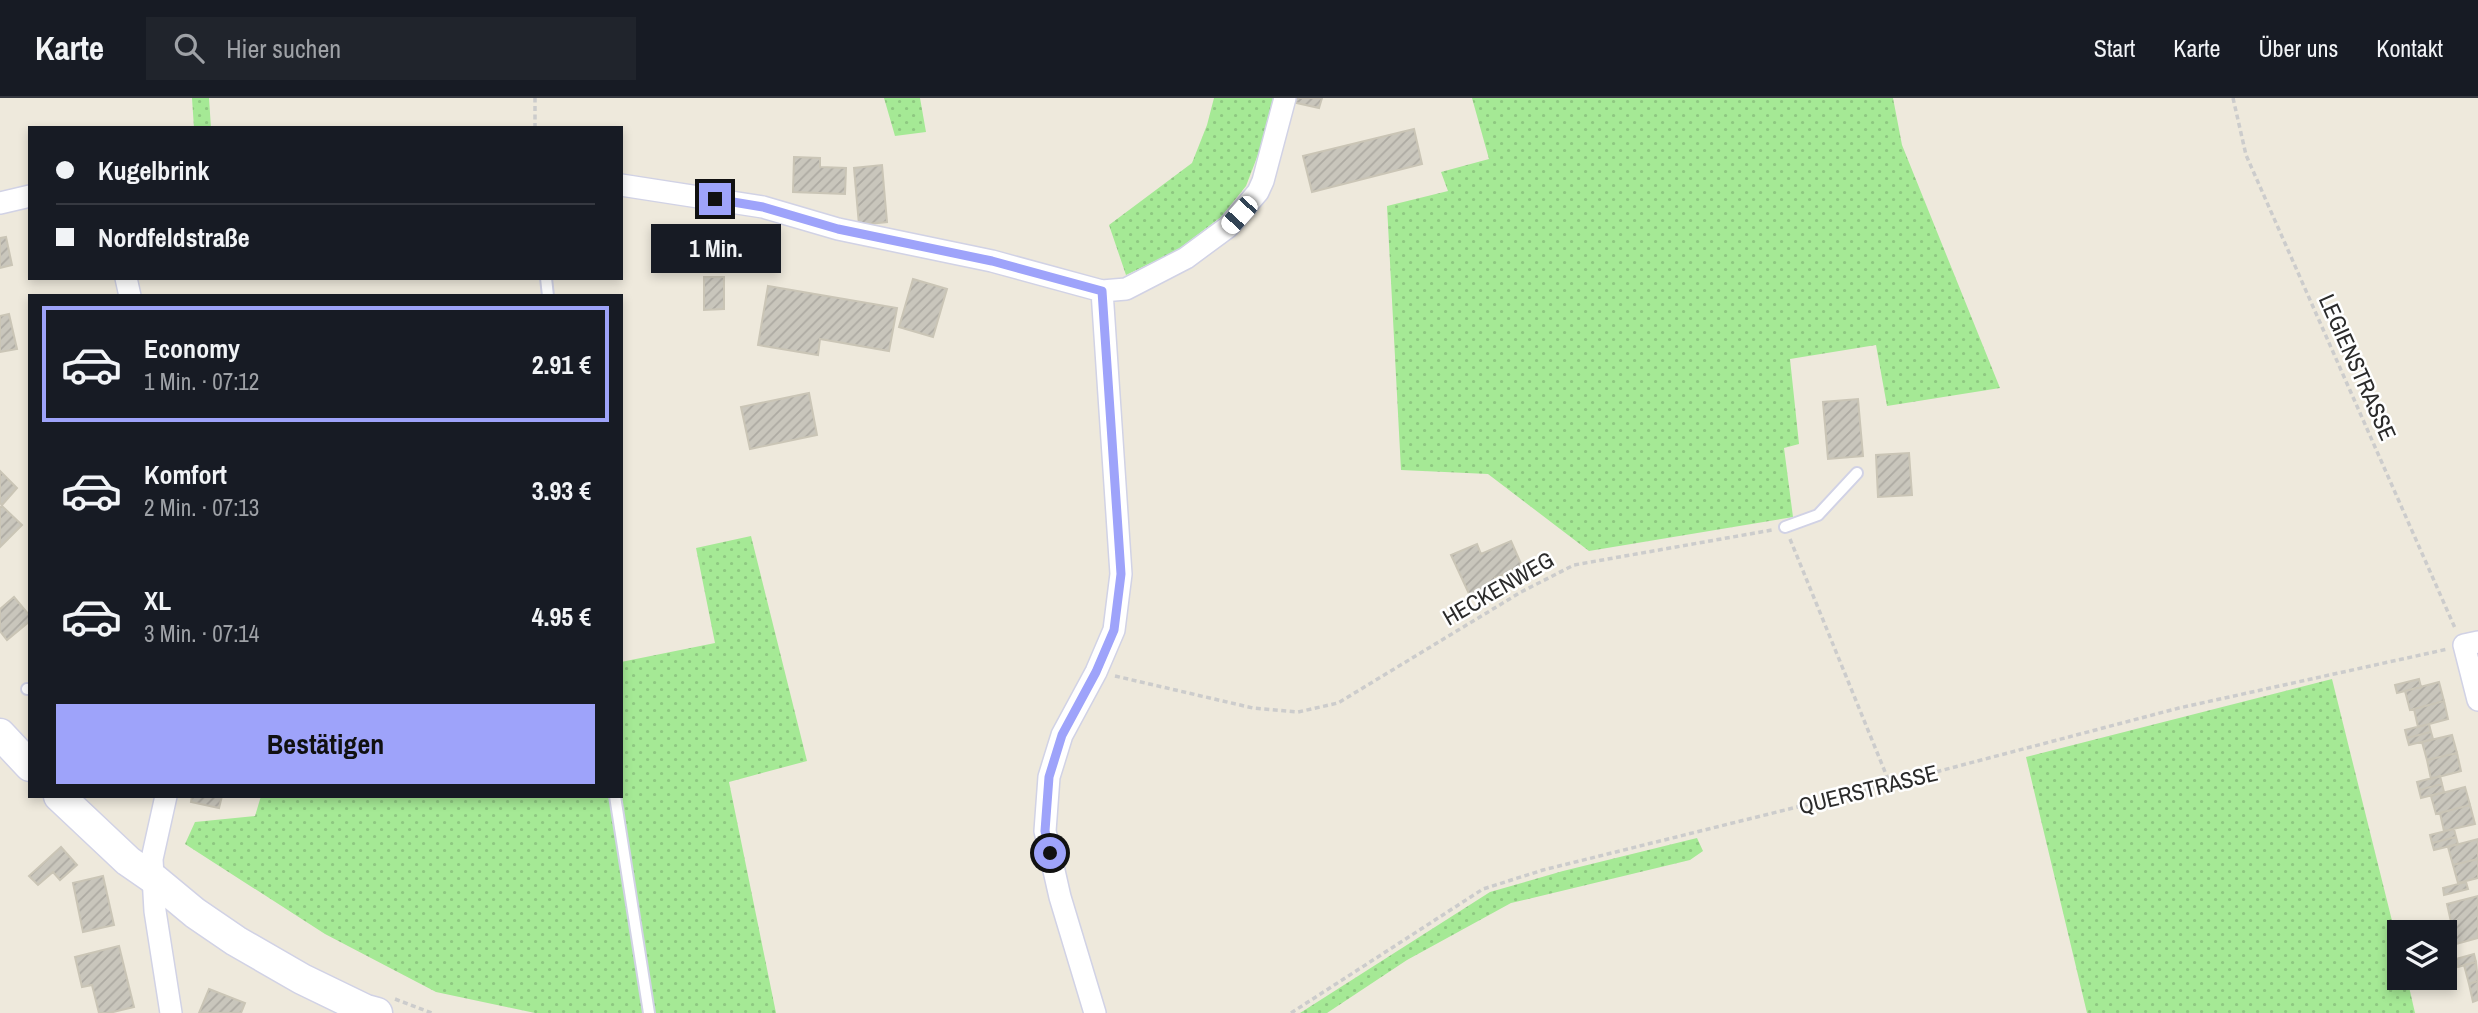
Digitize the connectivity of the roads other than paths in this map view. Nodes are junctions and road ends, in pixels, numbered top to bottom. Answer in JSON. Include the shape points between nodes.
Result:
{"nodes":[{"id":1,"x":1285,"y":98,"type":"edge"},
{"id":2,"x":623,"y":185,"type":"edge"},
{"id":3,"x":28,"y":196,"type":"edge"},
{"id":4,"x":0,"y":203,"type":"edge"},
{"id":5,"x":1102,"y":291,"type":"junction"},
{"id":6,"x":1857,"y":473,"type":"dead end"},
{"id":7,"x":1785,"y":527,"type":"road end"},
{"id":8,"x":2471,"y":644,"type":"edge"},
{"id":9,"x":2478,"y":700,"type":"edge"},
{"id":10,"x":0,"y":734,"type":"edge"},
{"id":11,"x":28,"y":764,"type":"edge"},
{"id":12,"x":62,"y":798,"type":"edge"},
{"id":13,"x":166,"y":798,"type":"edge"},
{"id":14,"x":615,"y":798,"type":"edge"},
{"id":15,"x":154,"y":879,"type":"junction"},
{"id":16,"x":385,"y":1006,"type":"edge"},
{"id":17,"x":171,"y":1013,"type":"edge"},
{"id":18,"x":649,"y":1013,"type":"edge"},
{"id":19,"x":1095,"y":1013,"type":"edge"}],
"edges":[{"from":1,"to":5,"type":"street","via":[[1258,192],[1228,227],[1147,279],[1126,289]]},
{"from":2,"to":5,"type":"street","via":[[763,207]]},
{"from":3,"to":4,"type":"street"},
{"from":5,"to":19,"type":"street","via":[[1121,574],[1114,630],[1062,735],[1049,777],[1045,831]]},
{"from":6,"to":7,"type":"lane","via":[[1818,515]]},
{"from":8,"to":9,"type":"street"},
{"from":10,"to":11,"type":"street"},
{"from":12,"to":15,"type":"street","via":[[128,861]]},
{"from":13,"to":15,"type":"street","via":[[152,859]]},
{"from":14,"to":18,"type":"lane"},
{"from":15,"to":16,"type":"street","via":[[236,941],[302,979]]},
{"from":15,"to":17,"type":"street"}]}
